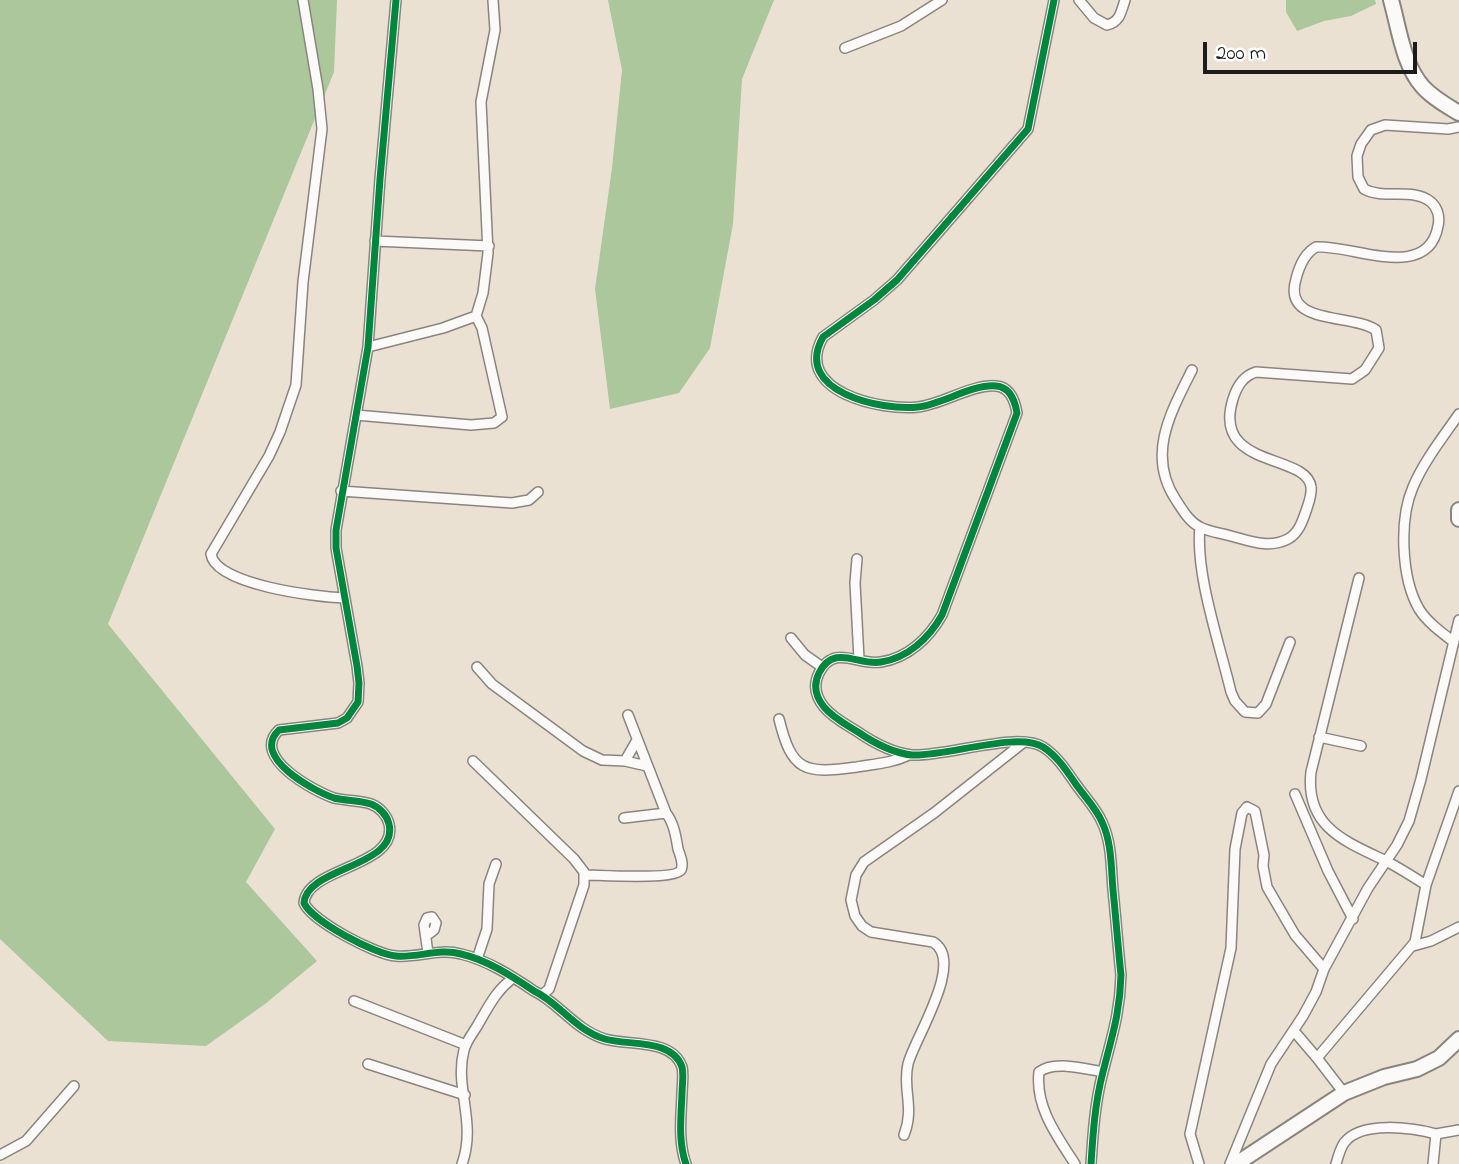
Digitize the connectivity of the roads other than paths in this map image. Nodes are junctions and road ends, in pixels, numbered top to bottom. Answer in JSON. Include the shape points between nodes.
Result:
{"nodes":[{"id":1,"x":303,"y":0,"type":"edge"},
{"id":2,"x":396,"y":0,"type":"edge"},
{"id":3,"x":493,"y":0,"type":"edge"},
{"id":4,"x":942,"y":0,"type":"edge"},
{"id":5,"x":1054,"y":0,"type":"edge"},
{"id":6,"x":1079,"y":0,"type":"edge"},
{"id":7,"x":1125,"y":0,"type":"edge"},
{"id":8,"x":1391,"y":0,"type":"edge"},
{"id":9,"x":845,"y":48,"type":"dead end"},
{"id":10,"x":1459,"y":113,"type":"edge"},
{"id":11,"x":1459,"y":127,"type":"edge"},
{"id":12,"x":375,"y":241,"type":"junction"},
{"id":13,"x":489,"y":246,"type":"junction"},
{"id":14,"x":476,"y":316,"type":"junction"},
{"id":15,"x":368,"y":347,"type":"junction"},
{"id":16,"x":1192,"y":370,"type":"dead end"},
{"id":17,"x":1459,"y":414,"type":"edge"},
{"id":18,"x":356,"y":415,"type":"junction"},
{"id":19,"x":341,"y":491,"type":"junction"},
{"id":20,"x":538,"y":492,"type":"dead end"},
{"id":21,"x":1459,"y":510,"type":"edge"},
{"id":22,"x":1459,"y":519,"type":"edge"},
{"id":23,"x":1200,"y":527,"type":"junction"},
{"id":24,"x":857,"y":559,"type":"dead end"},
{"id":25,"x":1359,"y":578,"type":"dead end"},
{"id":26,"x":344,"y":598,"type":"junction"},
{"id":27,"x":1459,"y":620,"type":"edge"},
{"id":28,"x":791,"y":638,"type":"dead end"},
{"id":29,"x":1290,"y":642,"type":"dead end"},
{"id":30,"x":1455,"y":650,"type":"edge"},
{"id":31,"x":859,"y":659,"type":"junction"},
{"id":32,"x":477,"y":667,"type":"dead end"},
{"id":33,"x":822,"y":667,"type":"junction"},
{"id":34,"x":628,"y":715,"type":"dead end"},
{"id":35,"x":779,"y":719,"type":"dead end"},
{"id":36,"x":1319,"y":737,"type":"junction"},
{"id":37,"x":637,"y":740,"type":"junction"},
{"id":38,"x":1024,"y":742,"type":"junction"},
{"id":39,"x":1361,"y":746,"type":"dead end"},
{"id":40,"x":909,"y":755,"type":"junction"},
{"id":41,"x":473,"y":761,"type":"dead end"},
{"id":42,"x":625,"y":761,"type":"junction"},
{"id":43,"x":647,"y":766,"type":"junction"},
{"id":44,"x":1459,"y":791,"type":"edge"},
{"id":45,"x":1295,"y":794,"type":"dead end"},
{"id":46,"x":666,"y":813,"type":"junction"},
{"id":47,"x":624,"y":818,"type":"dead end"},
{"id":48,"x":1387,"y":862,"type":"junction"},
{"id":49,"x":496,"y":864,"type":"dead end"},
{"id":50,"x":584,"y":874,"type":"junction"},
{"id":51,"x":1426,"y":884,"type":"junction"},
{"id":52,"x":1353,"y":919,"type":"junction"},
{"id":53,"x":1459,"y":928,"type":"edge"},
{"id":54,"x":426,"y":936,"type":"dead end"},
{"id":55,"x":1413,"y":946,"type":"junction"},
{"id":56,"x":428,"y":953,"type":"junction"},
{"id":57,"x":477,"y":959,"type":"junction"},
{"id":58,"x":1324,"y":969,"type":"junction"},
{"id":59,"x":513,"y":978,"type":"junction"},
{"id":60,"x":543,"y":994,"type":"junction"},
{"id":61,"x":354,"y":1001,"type":"dead end"},
{"id":62,"x":1294,"y":1031,"type":"junction"},
{"id":63,"x":1459,"y":1039,"type":"edge"},
{"id":64,"x":466,"y":1045,"type":"junction"},
{"id":65,"x":1317,"y":1058,"type":"junction"},
{"id":66,"x":368,"y":1063,"type":"dead end"},
{"id":67,"x":1103,"y":1072,"type":"junction"},
{"id":68,"x":74,"y":1086,"type":"dead end"},
{"id":69,"x":1344,"y":1093,"type":"junction"},
{"id":70,"x":465,"y":1095,"type":"junction"},
{"id":71,"x":1459,"y":1130,"type":"edge"},
{"id":72,"x":1436,"y":1134,"type":"junction"},
{"id":73,"x":904,"y":1135,"type":"dead end"},
{"id":74,"x":0,"y":1155,"type":"edge"},
{"id":75,"x":462,"y":1164,"type":"edge"},
{"id":76,"x":685,"y":1164,"type":"edge"},
{"id":77,"x":1075,"y":1164,"type":"edge"},
{"id":78,"x":1091,"y":1164,"type":"edge"},
{"id":79,"x":1199,"y":1164,"type":"edge"},
{"id":80,"x":1230,"y":1164,"type":"edge"},
{"id":81,"x":1236,"y":1164,"type":"edge"},
{"id":82,"x":1336,"y":1164,"type":"edge"},
{"id":83,"x":1433,"y":1164,"type":"edge"}],
"edges":[{"from":1,"to":26,"type":"street","via":[[322,129],[296,385],[269,456],[211,554],[223,572],[297,594]]},
{"from":2,"to":12,"type":"street"},
{"from":3,"to":13,"type":"street","via":[[495,30],[481,102]]},
{"from":4,"to":9,"type":"street","via":[[901,26]]},
{"from":5,"to":31,"type":"street","via":[[1028,130],[897,279],[823,337],[818,346],[822,374],[852,398],[917,407],[985,386],[1000,386],[1010,394],[1017,413],[936,626],[923,641],[896,657],[878,663]]},
{"from":6,"to":7,"type":"street","via":[[1107,25],[1119,18]]},
{"from":8,"to":10,"type":"main road","via":[[1415,76],[1424,89]]},
{"from":11,"to":23,"type":"street","via":[[1376,126],[1365,136],[1357,156],[1364,189],[1381,195],[1420,197],[1436,206],[1438,226],[1425,250],[1391,257],[1315,247],[1297,273],[1294,291],[1303,309],[1376,330],[1379,348],[1366,370],[1352,379],[1256,372],[1244,379],[1235,393],[1230,422],[1240,442],[1303,475],[1311,484],[1300,526],[1289,538],[1270,544]]},
{"from":12,"to":13,"type":"street"},
{"from":12,"to":15,"type":"street"},
{"from":13,"to":14,"type":"street"},
{"from":14,"to":15,"type":"street"},
{"from":14,"to":18,"type":"street","via":[[502,410],[500,420],[471,425]]},
{"from":15,"to":18,"type":"street"},
{"from":16,"to":23,"type":"street","via":[[1166,423],[1161,454],[1168,488]]},
{"from":17,"to":30,"type":"street","via":[[1414,486],[1405,532],[1416,604]]},
{"from":18,"to":19,"type":"street"},
{"from":19,"to":20,"type":"street","via":[[512,503],[529,500]]},
{"from":19,"to":26,"type":"street","via":[[336,548]]},
{"from":21,"to":22,"type":"main road"},
{"from":23,"to":29,"type":"street","via":[[1201,568],[1231,692],[1245,712],[1262,710]]},
{"from":24,"to":31,"type":"street"},
{"from":25,"to":36,"type":"street"},
{"from":26,"to":56,"type":"street","via":[[359,683],[358,702],[338,723],[279,730],[272,746],[281,765],[301,782],[336,798],[375,806],[387,817],[390,830],[382,847],[317,884],[306,893],[304,903],[315,917],[375,951],[399,957]]},
{"from":27,"to":30,"type":"street"},
{"from":28,"to":33,"type":"street"},
{"from":30,"to":48,"type":"street","via":[[1409,821]]},
{"from":31,"to":33,"type":"street","via":[[839,657]]},
{"from":32,"to":42,"type":"street","via":[[492,684],[583,751],[602,760]]},
{"from":33,"to":40,"type":"street","via":[[816,694],[827,710],[874,741]]},
{"from":34,"to":37,"type":"street"},
{"from":35,"to":40,"type":"street","via":[[786,747],[801,765],[815,771],[894,762]]},
{"from":36,"to":39,"type":"street"},
{"from":36,"to":48,"type":"street","via":[[1310,783],[1314,805],[1339,837]]},
{"from":37,"to":42,"type":"street"},
{"from":37,"to":43,"type":"street"},
{"from":38,"to":40,"type":"street"},
{"from":38,"to":67,"type":"street","via":[[1040,745],[1060,763],[1102,822],[1107,839],[1121,985]]},
{"from":38,"to":73,"type":"street","via":[[864,862],[856,875],[851,900],[862,926],[871,932],[933,942],[942,954],[938,996],[908,1065],[910,1111]]},
{"from":41,"to":50,"type":"street"},
{"from":42,"to":43,"type":"street"},
{"from":43,"to":46,"type":"street"},
{"from":44,"to":51,"type":"street"},
{"from":45,"to":52,"type":"street"},
{"from":46,"to":47,"type":"street"},
{"from":46,"to":50,"type":"street","via":[[682,865],[679,872],[660,876]]},
{"from":48,"to":51,"type":"street"},
{"from":48,"to":52,"type":"street"},
{"from":49,"to":57,"type":"street","via":[[489,884],[487,929]]},
{"from":50,"to":60,"type":"street","via":[[549,989]]},
{"from":51,"to":55,"type":"street"},
{"from":52,"to":58,"type":"street"},
{"from":53,"to":55,"type":"street"},
{"from":54,"to":56,"type":"street"},
{"from":55,"to":65,"type":"street"},
{"from":56,"to":57,"type":"street","via":[[452,952]]},
{"from":57,"to":59,"type":"street"},
{"from":58,"to":62,"type":"street"},
{"from":58,"to":79,"type":"street","via":[[1295,935],[1267,887],[1255,811],[1247,807],[1235,849],[1231,948],[1190,1134]]},
{"from":59,"to":60,"type":"street"},
{"from":59,"to":64,"type":"street","via":[[491,1000]]},
{"from":60,"to":76,"type":"street","via":[[598,1037],[656,1046],[675,1055],[682,1070]]},
{"from":61,"to":64,"type":"street"},
{"from":62,"to":65,"type":"street"},
{"from":62,"to":80,"type":"street","via":[[1265,1076]]},
{"from":63,"to":69,"type":"main road","via":[[1439,1058],[1417,1069]]},
{"from":64,"to":70,"type":"street"},
{"from":65,"to":69,"type":"street"},
{"from":66,"to":70,"type":"street"},
{"from":67,"to":77,"type":"street","via":[[1055,1067],[1039,1072],[1046,1116]]},
{"from":67,"to":78,"type":"street"},
{"from":68,"to":74,"type":"street","via":[[26,1141]]},
{"from":69,"to":81,"type":"main road"},
{"from":70,"to":75,"type":"street","via":[[469,1131]]},
{"from":71,"to":72,"type":"street"},
{"from":72,"to":82,"type":"street","via":[[1369,1129],[1343,1144]]},
{"from":72,"to":83,"type":"street"}]}
